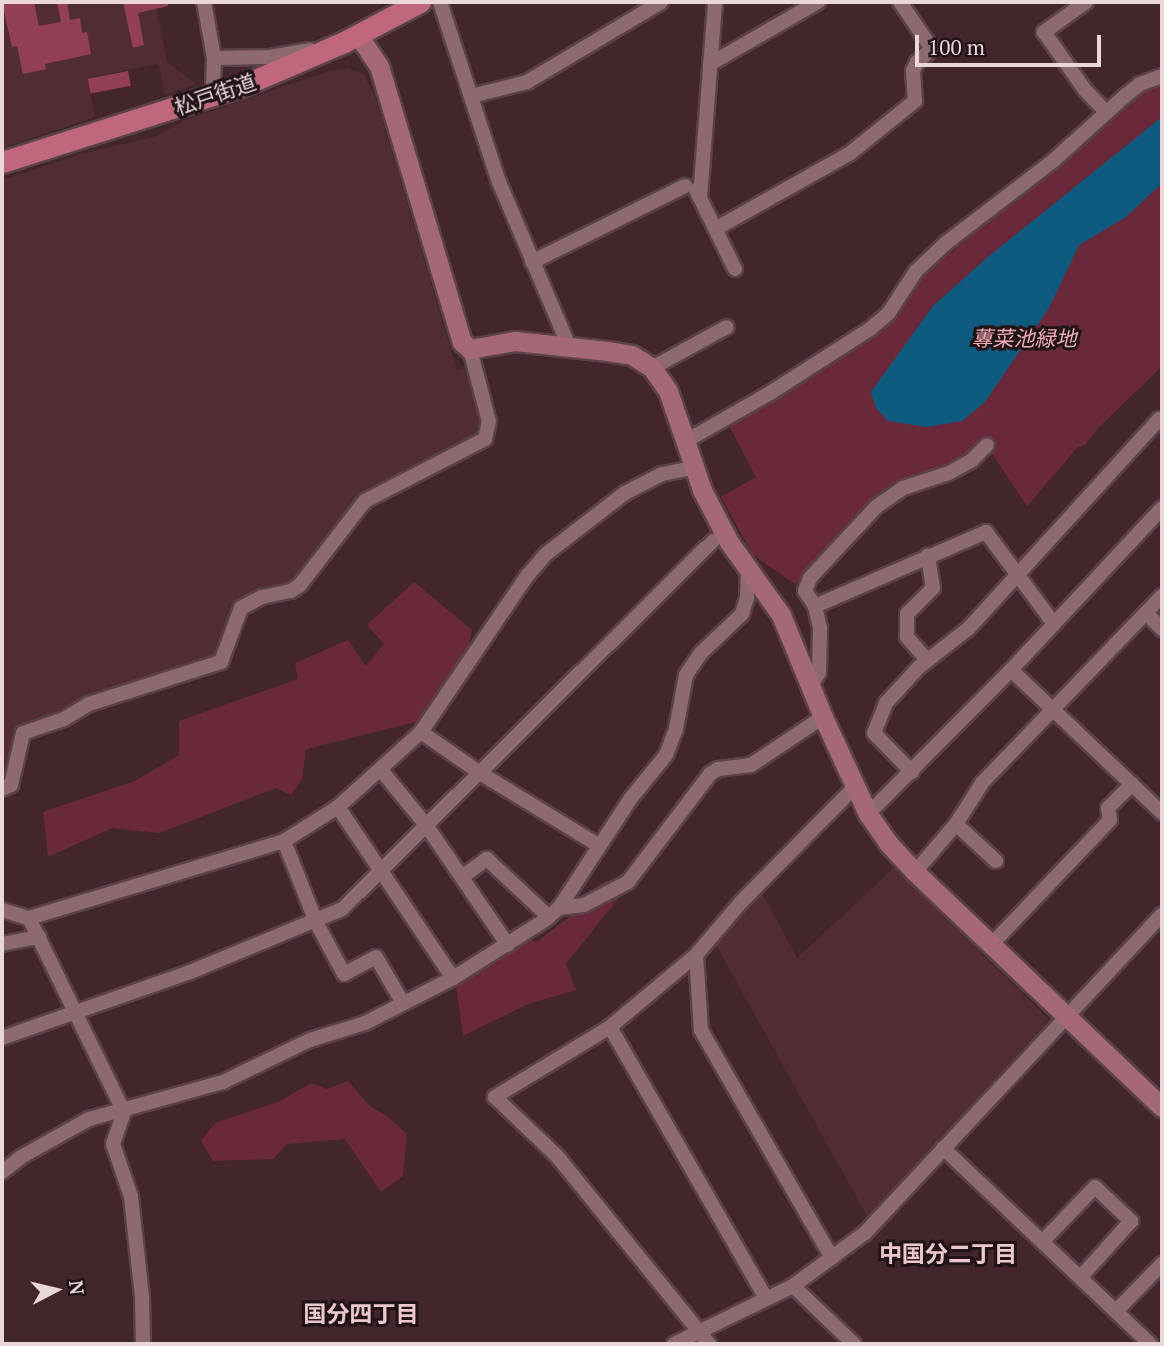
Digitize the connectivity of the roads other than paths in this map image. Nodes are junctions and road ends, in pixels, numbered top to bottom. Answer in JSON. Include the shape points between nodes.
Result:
{"nodes":[{"id":1,"x":204,"y":2,"type":"edge"},
{"id":2,"x":420,"y":2,"type":"edge"},
{"id":3,"x":440,"y":2,"type":"edge"},
{"id":4,"x":661,"y":2,"type":"edge"},
{"id":5,"x":715,"y":2,"type":"edge"},
{"id":6,"x":818,"y":2,"type":"edge"},
{"id":7,"x":900,"y":2,"type":"edge"},
{"id":8,"x":1086,"y":2,"type":"edge"},
{"id":9,"x":351,"y":38,"type":"junction"},
{"id":10,"x":214,"y":58,"type":"junction"},
{"id":11,"x":710,"y":64,"type":"junction"},
{"id":12,"x":1162,"y":76,"type":"edge"},
{"id":13,"x":217,"y":95,"type":"junction"},
{"id":14,"x":471,"y":96,"type":"junction"},
{"id":15,"x":1106,"y":113,"type":"junction"},
{"id":16,"x":2,"y":162,"type":"edge"},
{"id":17,"x":700,"y":198,"type":"junction"},
{"id":18,"x":717,"y":228,"type":"junction"},
{"id":19,"x":532,"y":262,"type":"junction"},
{"id":20,"x":734,"y":269,"type":"dead end"},
{"id":21,"x":726,"y":327,"type":"dead end"},
{"id":22,"x":569,"y":346,"type":"junction"},
{"id":23,"x":470,"y":349,"type":"junction"},
{"id":24,"x":652,"y":368,"type":"junction"},
{"id":25,"x":1162,"y":422,"type":"edge"},
{"id":26,"x":686,"y":441,"type":"junction"},
{"id":27,"x":987,"y":445,"type":"dead end"},
{"id":28,"x":693,"y":468,"type":"junction"},
{"id":29,"x":1159,"y":517,"type":"edge"},
{"id":30,"x":713,"y":541,"type":"dead end"},
{"id":31,"x":928,"y":555,"type":"junction"},
{"id":32,"x":748,"y":568,"type":"junction"},
{"id":33,"x":1018,"y":575,"type":"junction"},
{"id":34,"x":1162,"y":596,"type":"edge"},
{"id":35,"x":815,"y":606,"type":"junction"},
{"id":36,"x":1146,"y":613,"type":"junction"},
{"id":37,"x":1054,"y":624,"type":"junction"},
{"id":38,"x":1162,"y":629,"type":"edge"},
{"id":39,"x":927,"y":660,"type":"junction"},
{"id":40,"x":1011,"y":670,"type":"junction"},
{"id":41,"x":811,"y":686,"type":"junction"},
{"id":42,"x":1051,"y":708,"type":"junction"},
{"id":43,"x":823,"y":717,"type":"junction"},
{"id":44,"x":421,"y":733,"type":"junction"},
{"id":45,"x":382,"y":770,"type":"junction"},
{"id":46,"x":912,"y":772,"type":"junction"},
{"id":47,"x":480,"y":773,"type":"junction"},
{"id":48,"x":1132,"y":784,"type":"junction"},
{"id":49,"x":854,"y":788,"type":"junction"},
{"id":50,"x":2,"y":789,"type":"edge"},
{"id":51,"x":338,"y":807,"type":"junction"},
{"id":52,"x":1162,"y":813,"type":"edge"},
{"id":53,"x":868,"y":814,"type":"junction"},
{"id":54,"x":956,"y":824,"type":"junction"},
{"id":55,"x":426,"y":825,"type":"junction"},
{"id":56,"x":284,"y":841,"type":"junction"},
{"id":57,"x":598,"y":845,"type":"junction"},
{"id":58,"x":996,"y":861,"type":"dead end"},
{"id":59,"x":379,"y":872,"type":"junction"},
{"id":60,"x":915,"y":872,"type":"junction"},
{"id":61,"x":462,"y":877,"type":"junction"},
{"id":62,"x":2,"y":910,"type":"edge"},
{"id":63,"x":554,"y":913,"type":"junction"},
{"id":64,"x":1162,"y":915,"type":"edge"},
{"id":65,"x":29,"y":918,"type":"junction"},
{"id":66,"x":316,"y":922,"type":"junction"},
{"id":67,"x":39,"y":937,"type":"junction"},
{"id":68,"x":2,"y":944,"type":"edge"},
{"id":69,"x":508,"y":945,"type":"junction"},
{"id":70,"x":990,"y":946,"type":"junction"},
{"id":71,"x":696,"y":955,"type":"junction"},
{"id":72,"x":453,"y":978,"type":"junction"},
{"id":73,"x":403,"y":1003,"type":"junction"},
{"id":74,"x":75,"y":1011,"type":"junction"},
{"id":75,"x":1065,"y":1016,"type":"junction"},
{"id":76,"x":610,"y":1027,"type":"junction"},
{"id":77,"x":2,"y":1038,"type":"edge"},
{"id":78,"x":1162,"y":1107,"type":"edge"},
{"id":79,"x":124,"y":1112,"type":"junction"},
{"id":80,"x":943,"y":1148,"type":"junction"},
{"id":81,"x":2,"y":1172,"type":"edge"},
{"id":82,"x":1042,"y":1242,"type":"junction"},
{"id":83,"x":832,"y":1258,"type":"junction"},
{"id":84,"x":1162,"y":1264,"type":"edge"},
{"id":85,"x":1080,"y":1278,"type":"junction"},
{"id":86,"x":793,"y":1286,"type":"junction"},
{"id":87,"x":766,"y":1298,"type":"junction"},
{"id":88,"x":1115,"y":1311,"type":"junction"},
{"id":89,"x":698,"y":1332,"type":"junction"},
{"id":90,"x":143,"y":1344,"type":"edge"},
{"id":91,"x":674,"y":1344,"type":"edge"},
{"id":92,"x":709,"y":1344,"type":"edge"},
{"id":93,"x":854,"y":1344,"type":"edge"},
{"id":94,"x":1150,"y":1344,"type":"edge"}],
"edges":[{"from":1,"to":10,"type":"street"},
{"from":2,"to":9,"type":"main road","name":"松戸街道"},
{"from":3,"to":14,"type":"street"},
{"from":4,"to":14,"type":"street","via":[[527,82]]},
{"from":5,"to":11,"type":"street"},
{"from":6,"to":11,"type":"street"},
{"from":7,"to":18,"type":"street","via":[[932,48],[913,71],[915,101],[849,154]]},
{"from":8,"to":15,"type":"street","via":[[1044,32]]},
{"from":9,"to":10,"type":"street","via":[[270,57]]},
{"from":9,"to":13,"type":"main road","name":"松戸街道"},
{"from":9,"to":23,"type":"street","via":[[379,66],[462,342]]},
{"from":10,"to":13,"type":"street"},
{"from":11,"to":17,"type":"street"},
{"from":12,"to":15,"type":"street","via":[[1140,84]]},
{"from":13,"to":16,"type":"main road","name":"松戸街道"},
{"from":14,"to":19,"type":"street"},
{"from":15,"to":26,"type":"street","via":[[1054,160],[946,243],[916,271],[888,314],[870,329]]},
{"from":17,"to":18,"type":"street"},
{"from":17,"to":19,"type":"street","via":[[694,186],[684,185]]},
{"from":18,"to":20,"type":"street"},
{"from":19,"to":22,"type":"street"},
{"from":21,"to":24,"type":"street"},
{"from":22,"to":23,"type":"street","via":[[515,341]]},
{"from":22,"to":24,"type":"street","via":[[632,355]]},
{"from":23,"to":50,"type":"street","via":[[489,422],[485,439],[365,501],[300,585],[241,608],[221,662],[89,704],[64,719],[23,733],[11,785]]},
{"from":24,"to":26,"type":"street","via":[[668,391]]},
{"from":25,"to":33,"type":"street","via":[[1159,419]]},
{"from":26,"to":28,"type":"street"},
{"from":27,"to":35,"type":"street","via":[[972,460],[903,488],[876,507],[810,578],[805,591]]},
{"from":28,"to":32,"type":"street","via":[[723,533]]},
{"from":28,"to":44,"type":"street","via":[[662,474],[625,493],[546,554]]},
{"from":29,"to":37,"type":"street"},
{"from":30,"to":47,"type":"street"},
{"from":31,"to":33,"type":"street","via":[[986,532]]},
{"from":31,"to":35,"type":"street"},
{"from":31,"to":39,"type":"street","via":[[933,588],[907,614],[907,637]]},
{"from":32,"to":41,"type":"street","via":[[781,615]]},
{"from":32,"to":57,"type":"street","via":[[742,614],[701,653],[686,675],[666,755]]},
{"from":33,"to":37,"type":"street"},
{"from":33,"to":39,"type":"street","via":[[969,628]]},
{"from":34,"to":36,"type":"street"},
{"from":35,"to":41,"type":"street","via":[[820,628],[819,673]]},
{"from":36,"to":38,"type":"street"},
{"from":36,"to":42,"type":"street"},
{"from":37,"to":40,"type":"street"},
{"from":39,"to":46,"type":"street","via":[[886,703],[874,733]]},
{"from":40,"to":42,"type":"street"},
{"from":40,"to":46,"type":"street"},
{"from":41,"to":43,"type":"street"},
{"from":42,"to":48,"type":"street"},
{"from":42,"to":54,"type":"street","via":[[982,783]]},
{"from":43,"to":49,"type":"street"},
{"from":43,"to":63,"type":"street","via":[[751,765],[710,774],[628,882],[584,905]]},
{"from":44,"to":45,"type":"street"},
{"from":44,"to":47,"type":"street"},
{"from":45,"to":51,"type":"street"},
{"from":45,"to":55,"type":"street"},
{"from":46,"to":53,"type":"street"},
{"from":47,"to":55,"type":"street"},
{"from":47,"to":57,"type":"street"},
{"from":48,"to":52,"type":"street"},
{"from":48,"to":70,"type":"street","via":[[1108,808],[1110,820]]},
{"from":49,"to":53,"type":"street"},
{"from":49,"to":71,"type":"street","via":[[742,901]]},
{"from":51,"to":56,"type":"street"},
{"from":51,"to":59,"type":"street"},
{"from":53,"to":60,"type":"street"},
{"from":54,"to":58,"type":"street"},
{"from":54,"to":60,"type":"street"},
{"from":55,"to":59,"type":"street"},
{"from":55,"to":61,"type":"street"},
{"from":56,"to":65,"type":"street"},
{"from":56,"to":66,"type":"street"},
{"from":57,"to":63,"type":"street"},
{"from":59,"to":66,"type":"street","via":[[342,909]]},
{"from":59,"to":72,"type":"street"},
{"from":60,"to":70,"type":"street"},
{"from":61,"to":63,"type":"street","via":[[487,859]]},
{"from":61,"to":69,"type":"street"},
{"from":62,"to":65,"type":"street"},
{"from":63,"to":69,"type":"street"},
{"from":64,"to":75,"type":"street"},
{"from":65,"to":67,"type":"street"},
{"from":66,"to":73,"type":"street","via":[[344,974],[376,957]]},
{"from":66,"to":74,"type":"street"},
{"from":67,"to":68,"type":"street"},
{"from":67,"to":74,"type":"street"},
{"from":69,"to":72,"type":"street"},
{"from":70,"to":75,"type":"street"},
{"from":71,"to":76,"type":"street"},
{"from":71,"to":83,"type":"street","via":[[701,1030]]},
{"from":72,"to":73,"type":"street"},
{"from":73,"to":79,"type":"street","via":[[223,1082]]},
{"from":74,"to":77,"type":"street"},
{"from":74,"to":79,"type":"street"},
{"from":75,"to":78,"type":"street"},
{"from":75,"to":80,"type":"street"},
{"from":76,"to":87,"type":"street"},
{"from":76,"to":89,"type":"street","via":[[495,1097],[557,1156]]},
{"from":79,"to":81,"type":"street","via":[[89,1119]]},
{"from":79,"to":90,"type":"street","via":[[113,1144],[131,1197]]},
{"from":80,"to":82,"type":"street"},
{"from":80,"to":83,"type":"street","via":[[865,1233]]},
{"from":82,"to":85,"type":"street"},
{"from":82,"to":85,"type":"street","via":[[1095,1187],[1131,1221]]},
{"from":83,"to":86,"type":"street"},
{"from":84,"to":88,"type":"street"},
{"from":85,"to":88,"type":"street"},
{"from":86,"to":87,"type":"street"},
{"from":86,"to":93,"type":"street"},
{"from":87,"to":89,"type":"street"},
{"from":88,"to":94,"type":"street"},
{"from":89,"to":91,"type":"street"},
{"from":89,"to":92,"type":"street"}]}
